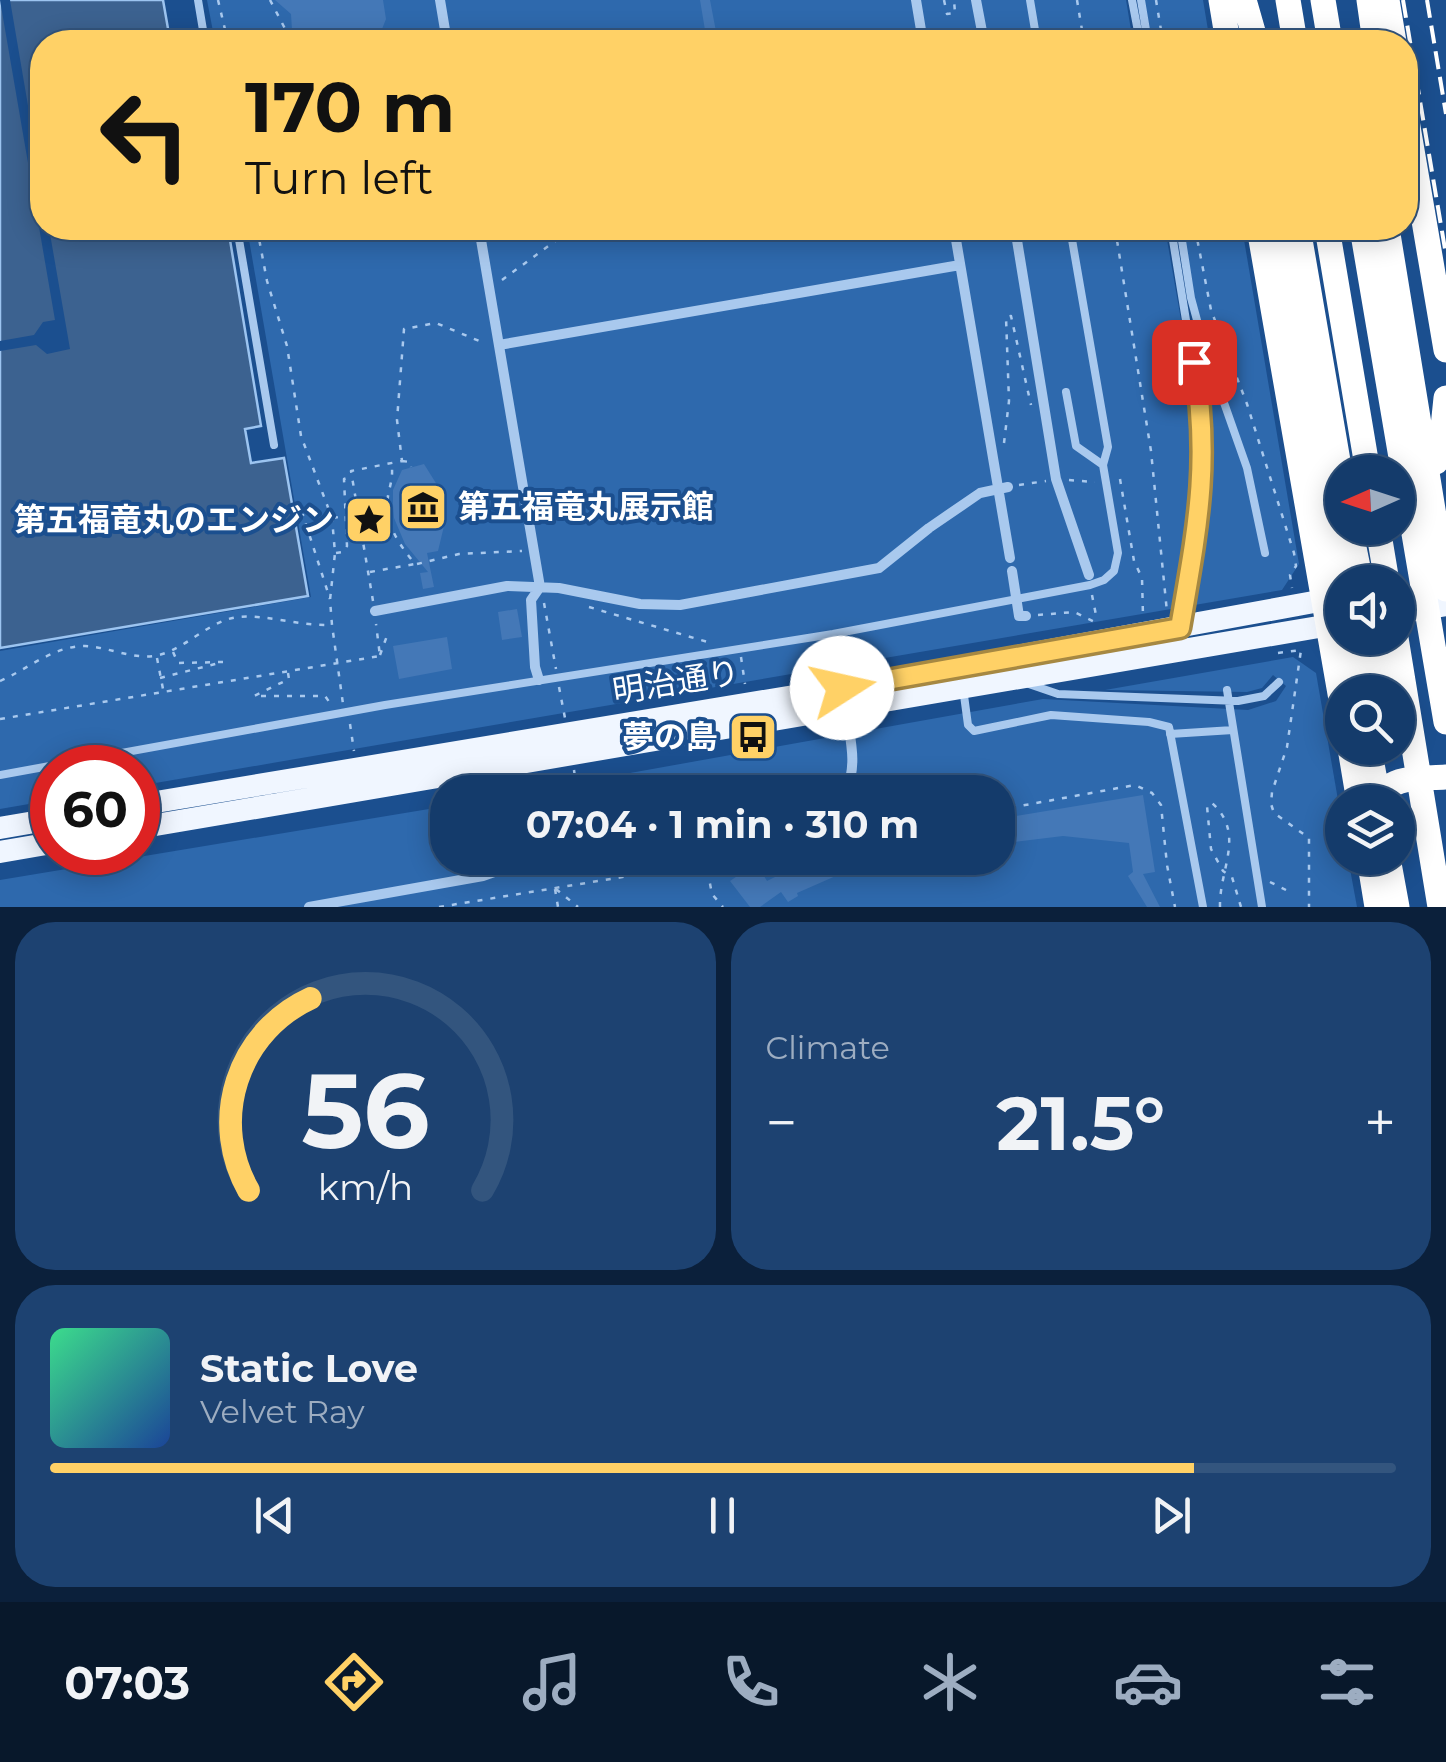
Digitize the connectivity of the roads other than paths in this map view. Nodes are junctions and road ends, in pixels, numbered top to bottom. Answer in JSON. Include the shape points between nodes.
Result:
{"nodes":[{"id":1,"x":198,"y":0,"type":"edge"},
{"id":2,"x":440,"y":0,"type":"edge"},
{"id":3,"x":916,"y":0,"type":"edge"},
{"id":4,"x":976,"y":0,"type":"edge"},
{"id":5,"x":1030,"y":0,"type":"edge"},
{"id":6,"x":1132,"y":0,"type":"edge"},
{"id":7,"x":1141,"y":0,"type":"edge"},
{"id":8,"x":1221,"y":0,"type":"edge"},
{"id":9,"x":1242,"y":0,"type":"edge"},
{"id":10,"x":1288,"y":0,"type":"edge"},
{"id":11,"x":1323,"y":0,"type":"edge"},
{"id":12,"x":1352,"y":0,"type":"edge"},
{"id":13,"x":1369,"y":0,"type":"edge"},
{"id":14,"x":1386,"y":0,"type":"edge"},
{"id":15,"x":204,"y":30,"type":"edge"},
{"id":16,"x":445,"y":30,"type":"edge"},
{"id":17,"x":921,"y":30,"type":"edge"},
{"id":18,"x":982,"y":30,"type":"edge"},
{"id":19,"x":1035,"y":30,"type":"edge"},
{"id":20,"x":1138,"y":30,"type":"edge"},
{"id":21,"x":1146,"y":30,"type":"edge"},
{"id":22,"x":1226,"y":30,"type":"edge"},
{"id":23,"x":1246,"y":30,"type":"edge"},
{"id":24,"x":1252,"y":30,"type":"edge"},
{"id":25,"x":1293,"y":30,"type":"edge"},
{"id":26,"x":1328,"y":30,"type":"edge"},
{"id":27,"x":1356,"y":30,"type":"edge"},
{"id":28,"x":1373,"y":30,"type":"edge"},
{"id":29,"x":1392,"y":30,"type":"edge"},
{"id":30,"x":1418,"y":185,"type":"edge"},
{"id":31,"x":239,"y":240,"type":"edge"},
{"id":32,"x":481,"y":240,"type":"edge"},
{"id":33,"x":956,"y":240,"type":"edge"},
{"id":34,"x":1017,"y":240,"type":"edge"},
{"id":35,"x":1072,"y":240,"type":"edge"},
{"id":36,"x":1173,"y":240,"type":"edge"},
{"id":37,"x":1182,"y":240,"type":"edge"},
{"id":38,"x":1261,"y":240,"type":"edge"},
{"id":39,"x":1282,"y":240,"type":"edge"},
{"id":40,"x":1300,"y":240,"type":"edge"},
{"id":41,"x":1329,"y":240,"type":"edge"},
{"id":42,"x":1364,"y":240,"type":"edge"},
{"id":43,"x":1389,"y":240,"type":"edge"},
{"id":44,"x":1406,"y":240,"type":"edge"},
{"id":45,"x":960,"y":265,"type":"junction"},
{"id":46,"x":499,"y":347,"type":"junction"},
{"id":47,"x":1446,"y":350,"type":"edge"},
{"id":48,"x":1281,"y":361,"type":"junction"},
{"id":49,"x":1066,"y":392,"type":"dead end"},
{"id":50,"x":1446,"y":398,"type":"edge"},
{"id":51,"x":274,"y":445,"type":"dead end"},
{"id":52,"x":1337,"y":455,"type":"edge"},
{"id":53,"x":1365,"y":455,"type":"edge"},
{"id":54,"x":1103,"y":466,"type":"junction"},
{"id":55,"x":1415,"y":470,"type":"edge"},
{"id":56,"x":1446,"y":472,"type":"edge"},
{"id":57,"x":1325,"y":473,"type":"edge"},
{"id":58,"x":1003,"y":488,"type":"junction"},
{"id":59,"x":1266,"y":552,"type":"dead end"},
{"id":60,"x":1010,"y":558,"type":"dead end"},
{"id":61,"x":1327,"y":565,"type":"edge"},
{"id":62,"x":1331,"y":565,"type":"edge"},
{"id":63,"x":1012,"y":570,"type":"dead end"},
{"id":64,"x":1089,"y":574,"type":"dead end"},
{"id":65,"x":1446,"y":578,"type":"edge"},
{"id":66,"x":1415,"y":584,"type":"edge"},
{"id":67,"x":540,"y":587,"type":"junction"},
{"id":68,"x":1446,"y":589,"type":"edge"},
{"id":69,"x":1446,"y":604,"type":"edge"},
{"id":70,"x":1415,"y":610,"type":"edge"},
{"id":71,"x":375,"y":611,"type":"road end"},
{"id":72,"x":1325,"y":614,"type":"edge"},
{"id":73,"x":1026,"y":616,"type":"road end"},
{"id":74,"x":1325,"y":616,"type":"edge"},
{"id":75,"x":1173,"y":620,"type":"junction"},
{"id":76,"x":832,"y":634,"type":"junction"},
{"id":77,"x":1399,"y":655,"type":"edge"},
{"id":78,"x":1017,"y":679,"type":"junction"},
{"id":79,"x":539,"y":680,"type":"junction"},
{"id":80,"x":1280,"y":682,"type":"dead end"},
{"id":81,"x":963,"y":688,"type":"junction"},
{"id":82,"x":1227,"y":690,"type":"dead end"},
{"id":83,"x":844,"y":698,"type":"junction"},
{"id":84,"x":1446,"y":722,"type":"edge"},
{"id":85,"x":1233,"y":730,"type":"junction"},
{"id":86,"x":1170,"y":734,"type":"junction"},
{"id":87,"x":1404,"y":765,"type":"edge"},
{"id":88,"x":0,"y":775,"type":"edge"},
{"id":89,"x":853,"y":775,"type":"edge"},
{"id":90,"x":1446,"y":778,"type":"edge"},
{"id":91,"x":1391,"y":785,"type":"edge"},
{"id":92,"x":160,"y":802,"type":"edge"},
{"id":93,"x":30,"y":823,"type":"edge"},
{"id":94,"x":160,"y":824,"type":"edge"},
{"id":95,"x":0,"y":828,"type":"edge"},
{"id":96,"x":30,"y":847,"type":"edge"},
{"id":97,"x":0,"y":852,"type":"edge"},
{"id":98,"x":1430,"y":852,"type":"junction"},
{"id":99,"x":486,"y":875,"type":"edge"},
{"id":100,"x":1372,"y":875,"type":"edge"},
{"id":101,"x":1382,"y":875,"type":"edge"},
{"id":102,"x":1391,"y":875,"type":"edge"},
{"id":103,"x":1377,"y":906,"type":"edge"},
{"id":104,"x":309,"y":907,"type":"edge"},
{"id":105,"x":1203,"y":907,"type":"edge"},
{"id":106,"x":1262,"y":907,"type":"edge"},
{"id":107,"x":1397,"y":907,"type":"edge"},
{"id":108,"x":1440,"y":907,"type":"edge"}],
"edges":[{"from":1,"to":15,"type":"lane"},
{"from":2,"to":16,"type":"street"},
{"from":3,"to":17,"type":"street"},
{"from":4,"to":18,"type":"street"},
{"from":5,"to":19,"type":"lane"},
{"from":6,"to":20,"type":"lane"},
{"from":7,"to":21,"type":"lane"},
{"from":8,"to":22,"type":"highway"},
{"from":9,"to":23,"type":"highway"},
{"from":9,"to":24,"type":"highway"},
{"from":10,"to":25,"type":"highway"},
{"from":11,"to":26,"type":"highway"},
{"from":12,"to":27,"type":"highway"},
{"from":13,"to":28,"type":"highway"},
{"from":14,"to":29,"type":"highway"},
{"from":30,"to":47,"type":"highway"},
{"from":31,"to":51,"type":"lane"},
{"from":32,"to":46,"type":"street"},
{"from":33,"to":45,"type":"street"},
{"from":34,"to":64,"type":"street","via":[[1053,480]]},
{"from":35,"to":54,"type":"lane","via":[[1108,448]]},
{"from":36,"to":75,"type":"lane","via":[[1204,431],[1201,502]]},
{"from":37,"to":59,"type":"lane","via":[[1204,346],[1247,468]]},
{"from":38,"to":48,"type":"highway"},
{"from":39,"to":62,"type":"highway"},
{"from":40,"to":52,"type":"highway"},
{"from":41,"to":53,"type":"highway"},
{"from":42,"to":84,"type":"highway"},
{"from":43,"to":68,"type":"highway"},
{"from":44,"to":56,"type":"highway"},
{"from":45,"to":46,"type":"street"},
{"from":45,"to":58,"type":"street"},
{"from":46,"to":67,"type":"street"},
{"from":48,"to":57,"type":"highway","via":[[1303,394]]},
{"from":48,"to":61,"type":"highway"},
{"from":49,"to":54,"type":"lane","via":[[1076,446]]},
{"from":50,"to":55,"type":"highway","via":[[1436,462]]},
{"from":54,"to":76,"type":"lane","via":[[1118,554],[1104,580]]},
{"from":58,"to":60,"type":"street"},
{"from":58,"to":67,"type":"street","via":[[980,493],[879,568],[670,605]]},
{"from":63,"to":73,"type":"street","via":[[1019,616]]},
{"from":65,"to":66,"type":"main road"},
{"from":67,"to":71,"type":"street","via":[[507,586]]},
{"from":67,"to":79,"type":"street","via":[[532,600]]},
{"from":69,"to":70,"type":"main road"},
{"from":72,"to":75,"type":"main road","name":"明治通り"},
{"from":74,"to":78,"type":"main road","name":"明治通り"},
{"from":75,"to":83,"type":"main road","name":"明治通り"},
{"from":76,"to":79,"type":"lane"},
{"from":76,"to":83,"type":"lane"},
{"from":77,"to":98,"type":"highway"},
{"from":78,"to":80,"type":"lane","via":[[1058,694],[1238,702],[1264,696]]},
{"from":78,"to":81,"type":"main road","name":"明治通り"},
{"from":79,"to":88,"type":"lane"},
{"from":81,"to":83,"type":"main road","name":"明治通り"},
{"from":81,"to":86,"type":"lane","via":[[974,730],[1051,715],[1149,722],[1169,727]]},
{"from":82,"to":85,"type":"lane"},
{"from":83,"to":89,"type":"street"},
{"from":83,"to":92,"type":"main road","name":"明治通り"},
{"from":83,"to":94,"type":"main road","name":"明治通り"},
{"from":85,"to":86,"type":"lane"},
{"from":85,"to":106,"type":"lane"},
{"from":86,"to":105,"type":"lane"},
{"from":87,"to":98,"type":"highway"},
{"from":90,"to":91,"type":"highway"},
{"from":93,"to":95,"type":"main road"},
{"from":96,"to":97,"type":"main road"},
{"from":98,"to":108,"type":"highway"},
{"from":99,"to":104,"type":"street"},
{"from":100,"to":103,"type":"highway"},
{"from":101,"to":103,"type":"highway"},
{"from":102,"to":107,"type":"highway"}]}
